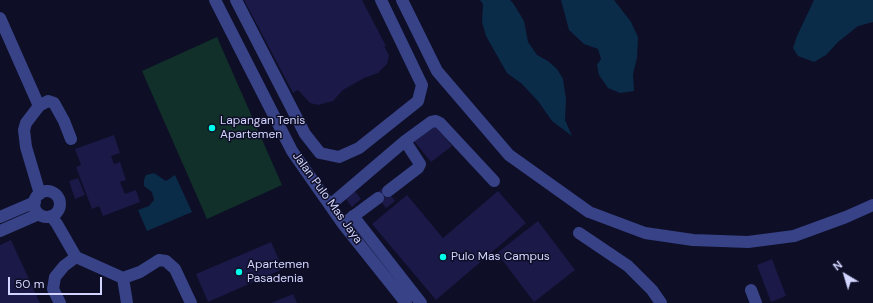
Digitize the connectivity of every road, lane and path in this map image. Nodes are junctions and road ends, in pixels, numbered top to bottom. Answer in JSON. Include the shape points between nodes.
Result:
{"nodes":[{"id":1,"x":215,"y":0,"type":"edge"},
{"id":2,"x":236,"y":0,"type":"edge"},
{"id":3,"x":381,"y":0,"type":"edge"},
{"id":4,"x":402,"y":0,"type":"edge"},
{"id":5,"x":0,"y":18,"type":"edge"},
{"id":6,"x":39,"y":106,"type":"junction"},
{"id":7,"x":71,"y":140,"type":"dead end"},
{"id":8,"x":405,"y":141,"type":"junction"},
{"id":9,"x":494,"y":181,"type":"dead end"},
{"id":10,"x":39,"y":193,"type":"junction"},
{"id":11,"x":330,"y":205,"type":"junction"},
{"id":12,"x":873,"y":205,"type":"edge"},
{"id":13,"x":0,"y":217,"type":"edge"},
{"id":14,"x":51,"y":217,"type":"junction"},
{"id":15,"x":348,"y":220,"type":"junction"},
{"id":16,"x":0,"y":231,"type":"edge"},
{"id":17,"x":580,"y":233,"type":"dead end"},
{"id":18,"x":76,"y":257,"type":"junction"},
{"id":19,"x":123,"y":278,"type":"junction"},
{"id":20,"x":751,"y":290,"type":"dead end"},
{"id":21,"x":60,"y":303,"type":"edge"},
{"id":22,"x":127,"y":303,"type":"edge"},
{"id":23,"x":191,"y":303,"type":"edge"},
{"id":24,"x":406,"y":303,"type":"edge"},
{"id":25,"x":421,"y":303,"type":"edge"},
{"id":26,"x":661,"y":303,"type":"edge"},
{"id":27,"x":756,"y":303,"type":"edge"}],
"edges":[{"from":1,"to":11,"type":"street","name":"Jalan Pulo Mas Jaya","via":[[292,151]]},
{"from":2,"to":3,"type":"street","via":[[305,134],[320,152],[339,157],[360,148],[418,102],[422,85]]},
{"from":4,"to":12,"type":"street","via":[[437,71],[509,155],[589,212],[645,233],[693,240],[748,242],[794,236]]},
{"from":5,"to":6,"type":"street"},
{"from":6,"to":7,"type":"street","via":[[48,101],[54,103]]},
{"from":6,"to":10,"type":"street","via":[[26,123],[24,130]]},
{"from":8,"to":9,"type":"street","via":[[436,120]]},
{"from":8,"to":11,"type":"street"},
{"from":8,"to":15,"type":"street","via":[[420,164],[418,168]]},
{"from":10,"to":13,"type":"street"},
{"from":10,"to":14,"type":"street","via":[[35,207]]},
{"from":10,"to":14,"type":"street","via":[[54,193],[60,200],[59,210]]},
{"from":11,"to":15,"type":"street","name":"Jalan Pulo Mas Jaya"},
{"from":14,"to":16,"type":"street"},
{"from":14,"to":18,"type":"street"},
{"from":15,"to":24,"type":"street","name":"Jalan Pulo Mas Jaya"},
{"from":15,"to":25,"type":"street"},
{"from":17,"to":26,"type":"street","via":[[628,266]]},
{"from":18,"to":19,"type":"street"},
{"from":18,"to":21,"type":"street","via":[[55,277],[53,289]]},
{"from":19,"to":22,"type":"street"},
{"from":19,"to":23,"type":"street","via":[[140,272],[159,260],[166,260],[175,269]]},
{"from":20,"to":27,"type":"street"}]}
